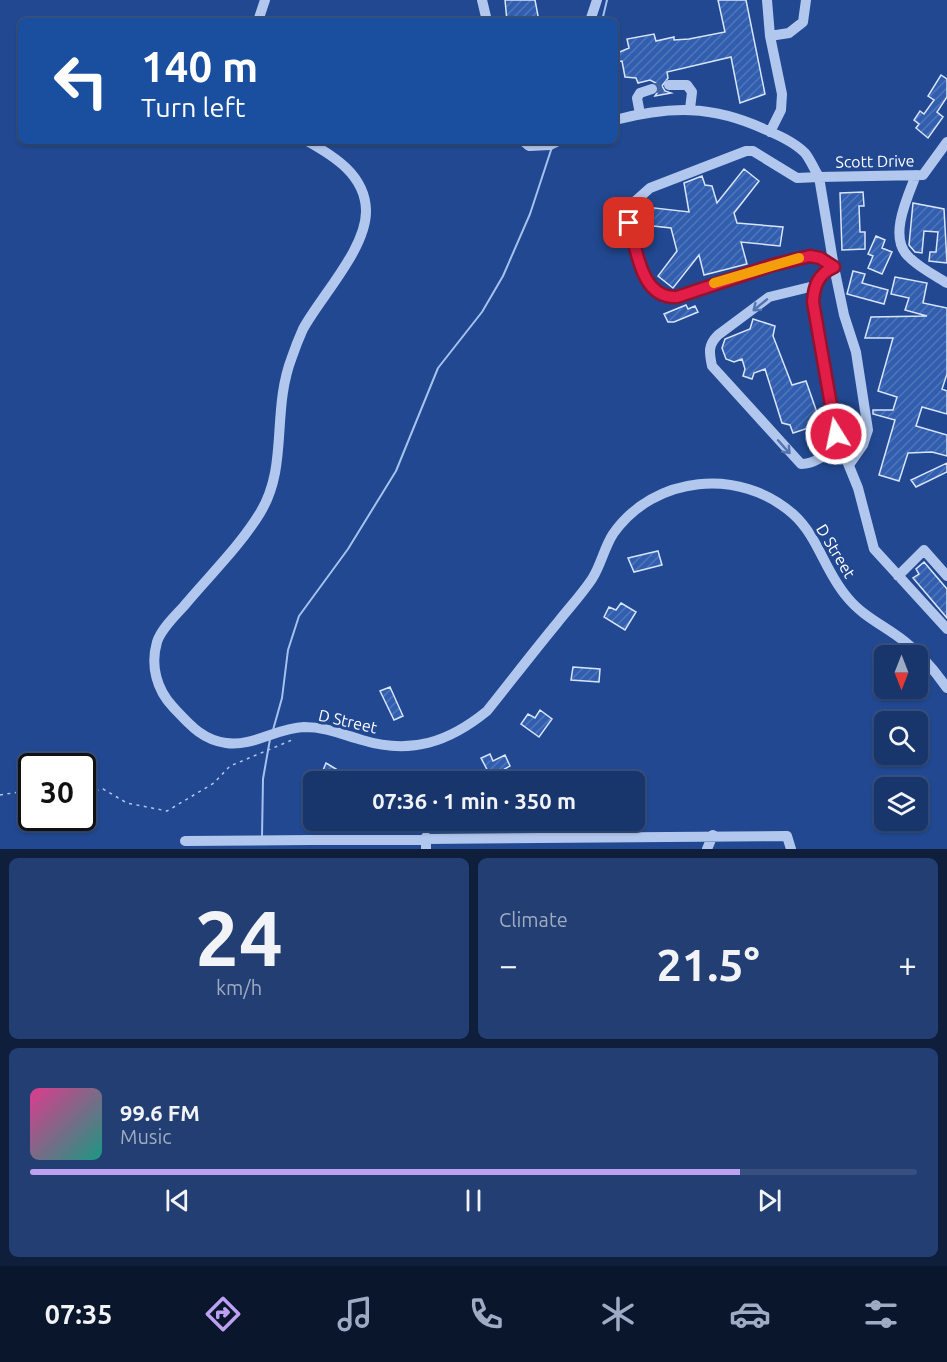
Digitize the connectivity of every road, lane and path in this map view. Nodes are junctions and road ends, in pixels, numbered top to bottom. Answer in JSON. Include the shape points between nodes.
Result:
{"nodes":[{"id":1,"x":265,"y":0,"type":"edge"},
{"id":2,"x":482,"y":0,"type":"edge"},
{"id":3,"x":597,"y":0,"type":"edge"},
{"id":4,"x":767,"y":0,"type":"edge"},
{"id":5,"x":806,"y":0,"type":"edge"},
{"id":6,"x":259,"y":18,"type":"edge"},
{"id":7,"x":486,"y":18,"type":"edge"},
{"id":8,"x":591,"y":18,"type":"edge"},
{"id":9,"x":770,"y":36,"type":"junction"},
{"id":10,"x":669,"y":85,"type":"tunnel mouth"},
{"id":11,"x":652,"y":89,"type":"tunnel mouth"},
{"id":12,"x":690,"y":109,"type":"junction"},
{"id":13,"x":640,"y":114,"type":"junction"},
{"id":14,"x":618,"y":119,"type":"edge"},
{"id":15,"x":770,"y":132,"type":"junction"},
{"id":16,"x":947,"y":142,"type":"edge"},
{"id":17,"x":313,"y":144,"type":"edge"},
{"id":18,"x":526,"y":144,"type":"edge"},
{"id":19,"x":552,"y":144,"type":"edge"},
{"id":20,"x":916,"y":175,"type":"junction"},
{"id":21,"x":819,"y":177,"type":"junction"},
{"id":22,"x":834,"y":267,"type":"junction"},
{"id":23,"x":947,"y":283,"type":"edge"},
{"id":24,"x":814,"y":286,"type":"junction"},
{"id":25,"x":839,"y":442,"type":"junction"},
{"id":26,"x":849,"y":465,"type":"junction"},
{"id":27,"x":898,"y":576,"type":"junction"},
{"id":28,"x":947,"y":576,"type":"edge"},
{"id":29,"x":947,"y":629,"type":"edge"},
{"id":30,"x":947,"y":688,"type":"edge"},
{"id":31,"x":294,"y":727,"type":"junction"},
{"id":32,"x":96,"y":791,"type":"edge"},
{"id":33,"x":18,"y":792,"type":"edge"},
{"id":34,"x":0,"y":795,"type":"edge"},
{"id":35,"x":713,"y":835,"type":"junction"},
{"id":36,"x":426,"y":837,"type":"junction"},
{"id":37,"x":601,"y":837,"type":"junction"},
{"id":38,"x":185,"y":841,"type":"dead end"},
{"id":39,"x":539,"y":843,"type":"edge"},
{"id":40,"x":326,"y":844,"type":"edge"},
{"id":41,"x":426,"y":849,"type":"edge"},
{"id":42,"x":601,"y":849,"type":"edge"},
{"id":43,"x":707,"y":849,"type":"edge"},
{"id":44,"x":792,"y":849,"type":"edge"}],
"edges":[{"from":1,"to":6,"type":"street"},
{"from":2,"to":7,"type":"street"},
{"from":3,"to":8,"type":"street"},
{"from":4,"to":9,"type":"street"},
{"from":5,"to":9,"type":"street","via":[[803,22],[789,33]]},
{"from":9,"to":15,"type":"street","via":[[782,94],[781,110]]},
{"from":10,"to":12,"type":"street","via":[[687,85],[692,92]]},
{"from":11,"to":13,"type":"street","via":[[637,98]]},
{"from":12,"to":13,"type":"street"},
{"from":12,"to":15,"type":"street","via":[[736,116]]},
{"from":13,"to":14,"type":"street"},
{"from":15,"to":21,"type":"street","via":[[805,153]]},
{"from":16,"to":20,"type":"street","name":"Scott Drive","via":[[923,175]]},
{"from":17,"to":31,"type":"street","name":"D Street","via":[[333,155],[355,178],[366,210],[363,228],[304,329],[284,379],[272,492],[259,515],[169,624],[158,640],[155,659],[162,696],[206,738],[227,743],[250,742]]},
{"from":18,"to":19,"type":"street"},
{"from":20,"to":21,"type":"street","name":"Scott Drive"},
{"from":20,"to":23,"type":"street","via":[[904,206],[902,247],[907,256]]},
{"from":21,"to":22,"type":"street","name":"Scott Drive"},
{"from":21,"to":22,"type":"street","via":[[803,177],[791,168],[785,170],[753,151],[746,151],[640,194],[632,204],[629,223],[647,282],[665,298],[810,256]]},
{"from":22,"to":24,"type":"street","via":[[825,271]]},
{"from":22,"to":26,"type":"street","name":"Scott Drive","via":[[854,344],[868,430]]},
{"from":24,"to":25,"type":"street","via":[[813,302]]},
{"from":24,"to":25,"type":"street","one_way":true,"via":[[769,297],[718,335],[711,342],[709,353],[712,366],[801,464],[830,452]]},
{"from":25,"to":26,"type":"street"},
{"from":26,"to":27,"type":"street","via":[[874,549]]},
{"from":27,"to":28,"type":"street","via":[[924,550]]},
{"from":27,"to":29,"type":"street"},
{"from":30,"to":31,"type":"street","name":"D Street","via":[[905,641],[846,597],[811,535],[793,514],[765,495],[740,486],[710,483],[673,490],[632,514],[614,533],[592,579],[488,711],[468,726],[445,739],[416,746],[387,746],[338,731]]},
{"from":31,"to":32,"type":"path","via":[[291,741],[230,766],[214,783],[167,811],[127,803],[109,792]]},
{"from":33,"to":34,"type":"path"},
{"from":35,"to":37,"type":"street"},
{"from":35,"to":43,"type":"street"},
{"from":35,"to":44,"type":"street","via":[[787,836]]},
{"from":36,"to":39,"type":"street"},
{"from":36,"to":40,"type":"street"},
{"from":36,"to":41,"type":"street"},
{"from":37,"to":39,"type":"street"},
{"from":37,"to":42,"type":"street"},
{"from":38,"to":40,"type":"street"}]}
